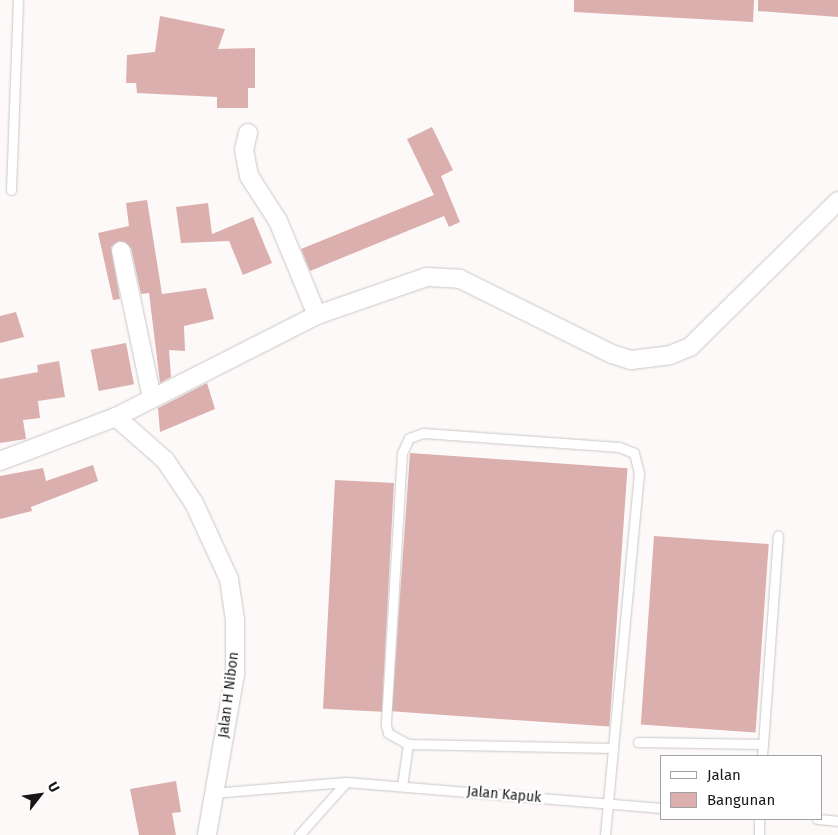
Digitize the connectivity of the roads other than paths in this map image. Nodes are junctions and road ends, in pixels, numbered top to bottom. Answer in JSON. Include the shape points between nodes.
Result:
{"nodes":[{"id":1,"x":18,"y":0,"type":"edge"},
{"id":2,"x":248,"y":133,"type":"dead end"},
{"id":3,"x":11,"y":190,"type":"dead end"},
{"id":4,"x":838,"y":200,"type":"edge"},
{"id":5,"x":121,"y":252,"type":"dead end"},
{"id":6,"x":317,"y":316,"type":"junction"},
{"id":7,"x":152,"y":398,"type":"junction"},
{"id":8,"x":116,"y":417,"type":"junction"},
{"id":9,"x":0,"y":461,"type":"edge"},
{"id":10,"x":778,"y":536,"type":"dead end"},
{"id":11,"x":638,"y":742,"type":"dead end"},
{"id":12,"x":408,"y":744,"type":"junction"},
{"id":13,"x":763,"y":744,"type":"junction"},
{"id":14,"x":613,"y":748,"type":"junction"},
{"id":15,"x":762,"y":755,"type":"edge"},
{"id":16,"x":346,"y":782,"type":"junction"},
{"id":17,"x":402,"y":786,"type":"junction"},
{"id":18,"x":212,"y":793,"type":"junction"},
{"id":19,"x":608,"y":805,"type":"junction"},
{"id":20,"x":660,"y":808,"type":"edge"},
{"id":21,"x":759,"y":820,"type":"edge"},
{"id":22,"x":823,"y":820,"type":"edge"},
{"id":23,"x":838,"y":821,"type":"edge"},
{"id":24,"x":207,"y":835,"type":"edge"},
{"id":25,"x":299,"y":835,"type":"edge"},
{"id":26,"x":605,"y":835,"type":"edge"},
{"id":27,"x":759,"y":835,"type":"edge"}],
"edges":[{"from":1,"to":3,"type":"lane"},
{"from":2,"to":6,"type":"street","via":[[244,150],[249,176],[278,221]]},
{"from":4,"to":6,"type":"street","via":[[690,347],[670,355],[631,360],[612,354],[451,278],[408,280]]},
{"from":5,"to":7,"type":"street"},
{"from":6,"to":7,"type":"street"},
{"from":7,"to":8,"type":"street"},
{"from":8,"to":9,"type":"street"},
{"from":8,"to":18,"type":"street","name":"Jalan H Nibon","via":[[165,460],[182,482],[214,540],[229,579],[235,620],[234,674]]},
{"from":10,"to":13,"type":"lane"},
{"from":11,"to":13,"type":"lane"},
{"from":12,"to":14,"type":"lane"},
{"from":12,"to":14,"type":"lane","via":[[392,737],[386,725],[402,453],[409,438],[423,433],[619,447],[634,453],[638,473]]},
{"from":12,"to":17,"type":"lane"},
{"from":13,"to":15,"type":"lane"},
{"from":14,"to":19,"type":"lane"},
{"from":16,"to":17,"type":"lane","name":"Jalan Kapuk"},
{"from":16,"to":18,"type":"lane","name":"Jalan Kapuk"},
{"from":16,"to":25,"type":"lane"},
{"from":17,"to":19,"type":"lane","name":"Jalan Kapuk"},
{"from":18,"to":24,"type":"street","name":"Jalan H Nibon"},
{"from":19,"to":20,"type":"lane","name":"Jalan Kapuk"},
{"from":19,"to":26,"type":"lane"},
{"from":21,"to":27,"type":"lane"},
{"from":22,"to":23,"type":"lane"}]}
